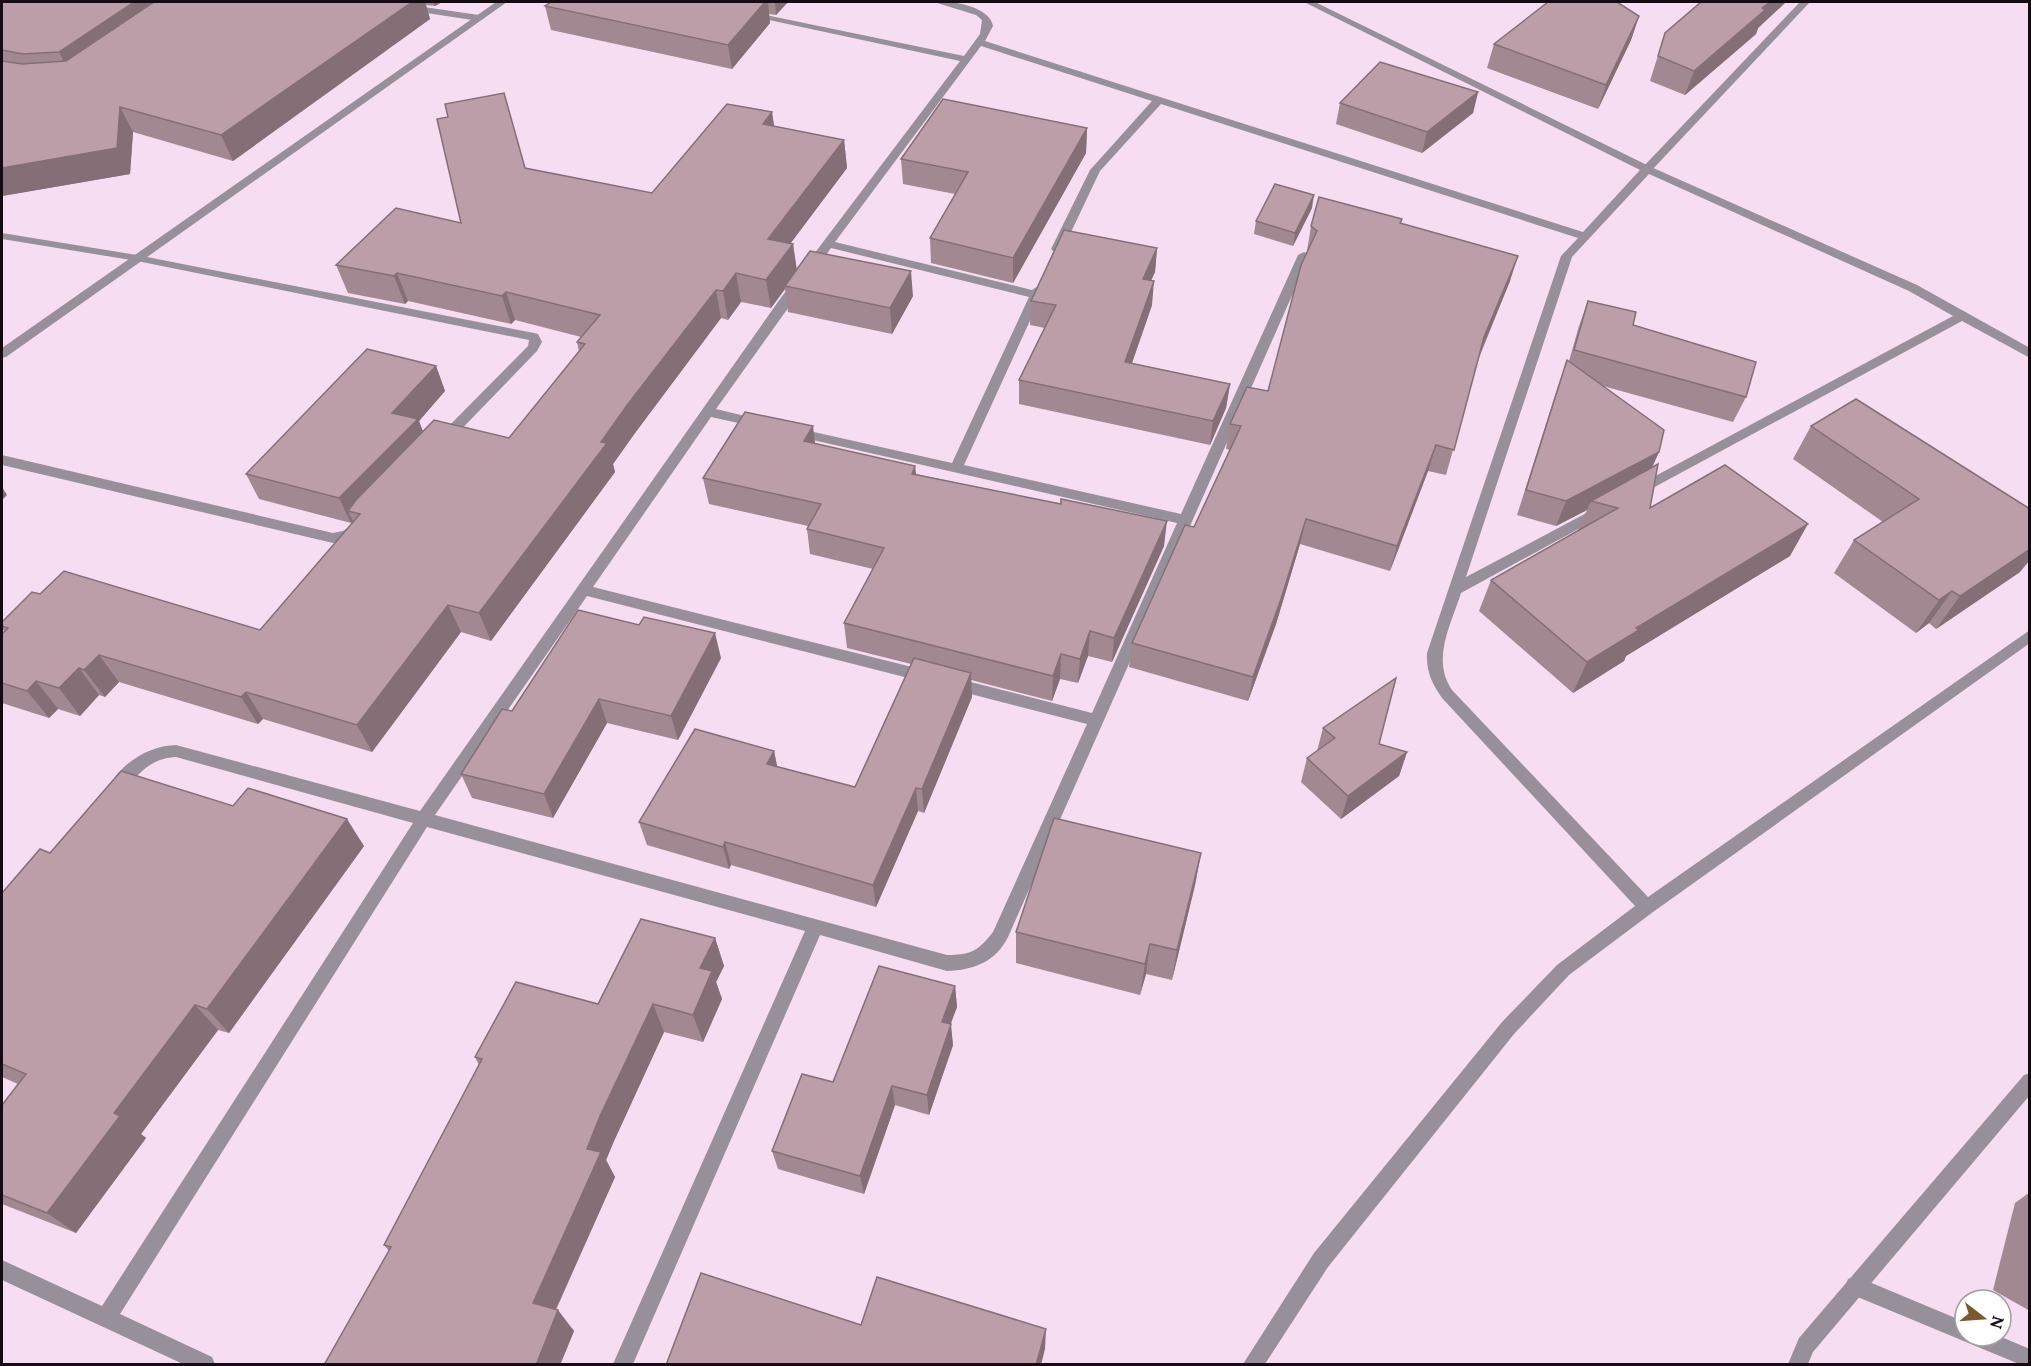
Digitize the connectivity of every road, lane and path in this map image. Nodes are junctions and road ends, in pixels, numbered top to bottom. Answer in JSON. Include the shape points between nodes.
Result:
{"nodes":[{"id":1,"x":374,"y":2,"type":"edge"},
{"id":2,"x":502,"y":2,"type":"edge"},
{"id":3,"x":939,"y":2,"type":"edge"},
{"id":4,"x":1309,"y":2,"type":"edge"},
{"id":5,"x":1804,"y":2,"type":"edge"},
{"id":6,"x":735,"y":11,"type":"edge"},
{"id":7,"x":479,"y":18,"type":"junction"},
{"id":8,"x":979,"y":42,"type":"junction"},
{"id":9,"x":966,"y":60,"type":"junction"},
{"id":10,"x":1159,"y":99,"type":"junction"},
{"id":11,"x":1647,"y":169,"type":"junction"},
{"id":12,"x":2,"y":236,"type":"edge"},
{"id":13,"x":1584,"y":236,"type":"junction"},
{"id":14,"x":829,"y":244,"type":"junction"},
{"id":15,"x":1304,"y":255,"type":"edge"},
{"id":16,"x":137,"y":258,"type":"junction"},
{"id":17,"x":1036,"y":295,"type":"junction"},
{"id":18,"x":1963,"y":315,"type":"junction"},
{"id":19,"x":2,"y":354,"type":"edge"},
{"id":20,"x":2030,"y":354,"type":"edge"},
{"id":21,"x":708,"y":412,"type":"junction"},
{"id":22,"x":434,"y":450,"type":"edge"},
{"id":23,"x":2,"y":460,"type":"edge"},
{"id":24,"x":956,"y":468,"type":"junction"},
{"id":25,"x":368,"y":518,"type":"edge"},
{"id":26,"x":1186,"y":520,"type":"junction"},
{"id":27,"x":583,"y":590,"type":"junction"},
{"id":28,"x":1455,"y":590,"type":"junction"},
{"id":29,"x":2030,"y":635,"type":"edge"},
{"id":30,"x":1096,"y":720,"type":"junction"},
{"id":31,"x":108,"y":798,"type":"edge"},
{"id":32,"x":425,"y":818,"type":"junction"},
{"id":33,"x":1647,"y":907,"type":"junction"},
{"id":34,"x":815,"y":927,"type":"junction"},
{"id":35,"x":2030,"y":1082,"type":"edge"},
{"id":36,"x":2,"y":1270,"type":"edge"},
{"id":37,"x":1855,"y":1286,"type":"junction"},
{"id":38,"x":106,"y":1318,"type":"junction"},
{"id":39,"x":1953,"y":1327,"type":"edge"},
{"id":40,"x":2003,"y":1348,"type":"edge"},
{"id":41,"x":2030,"y":1359,"type":"edge"},
{"id":42,"x":205,"y":1365,"type":"edge"},
{"id":43,"x":623,"y":1365,"type":"edge"},
{"id":44,"x":1253,"y":1365,"type":"edge"},
{"id":45,"x":1798,"y":1365,"type":"edge"}],
"edges":[{"from":1,"to":7,"type":"street"},
{"from":2,"to":7,"type":"street"},
{"from":3,"to":8,"type":"street","via":[[987,19],[988,26]]},
{"from":4,"to":11,"type":"street"},
{"from":5,"to":11,"type":"street"},
{"from":6,"to":9,"type":"street"},
{"from":7,"to":16,"type":"street"},
{"from":8,"to":9,"type":"street"},
{"from":8,"to":10,"type":"street"},
{"from":9,"to":14,"type":"street"},
{"from":10,"to":13,"type":"street"},
{"from":10,"to":17,"type":"street","via":[[1092,176]]},
{"from":11,"to":13,"type":"street"},
{"from":11,"to":18,"type":"street","via":[[1913,288]]},
{"from":12,"to":16,"type":"street"},
{"from":13,"to":28,"type":"street","via":[[1562,268]]},
{"from":14,"to":17,"type":"street"},
{"from":14,"to":21,"type":"street"},
{"from":15,"to":26,"type":"street"},
{"from":16,"to":19,"type":"street"},
{"from":16,"to":22,"type":"street","via":[[534,337],[533,348]]},
{"from":17,"to":24,"type":"street"},
{"from":18,"to":20,"type":"street"},
{"from":18,"to":28,"type":"street"},
{"from":21,"to":24,"type":"street"},
{"from":21,"to":27,"type":"street"},
{"from":23,"to":25,"type":"street","via":[[333,538],[347,535]]},
{"from":24,"to":26,"type":"street"},
{"from":26,"to":30,"type":"street"},
{"from":27,"to":30,"type":"street"},
{"from":27,"to":32,"type":"street"},
{"from":28,"to":33,"type":"street","via":[[1434,653],[1437,680]]},
{"from":29,"to":33,"type":"street"},
{"from":30,"to":34,"type":"street","via":[[999,937],[986,955],[968,963],[946,963]]},
{"from":31,"to":32,"type":"street","via":[[144,759],[160,750],[176,751]]},
{"from":32,"to":34,"type":"street"},
{"from":32,"to":38,"type":"street"},
{"from":33,"to":44,"type":"street","via":[[1563,970],[1508,1028],[1321,1260]]},
{"from":34,"to":43,"type":"street"},
{"from":35,"to":37,"type":"street"},
{"from":36,"to":38,"type":"street"},
{"from":37,"to":39,"type":"street"},
{"from":37,"to":45,"type":"street","via":[[1806,1345]]},
{"from":38,"to":42,"type":"street"},
{"from":40,"to":41,"type":"street"}]}
